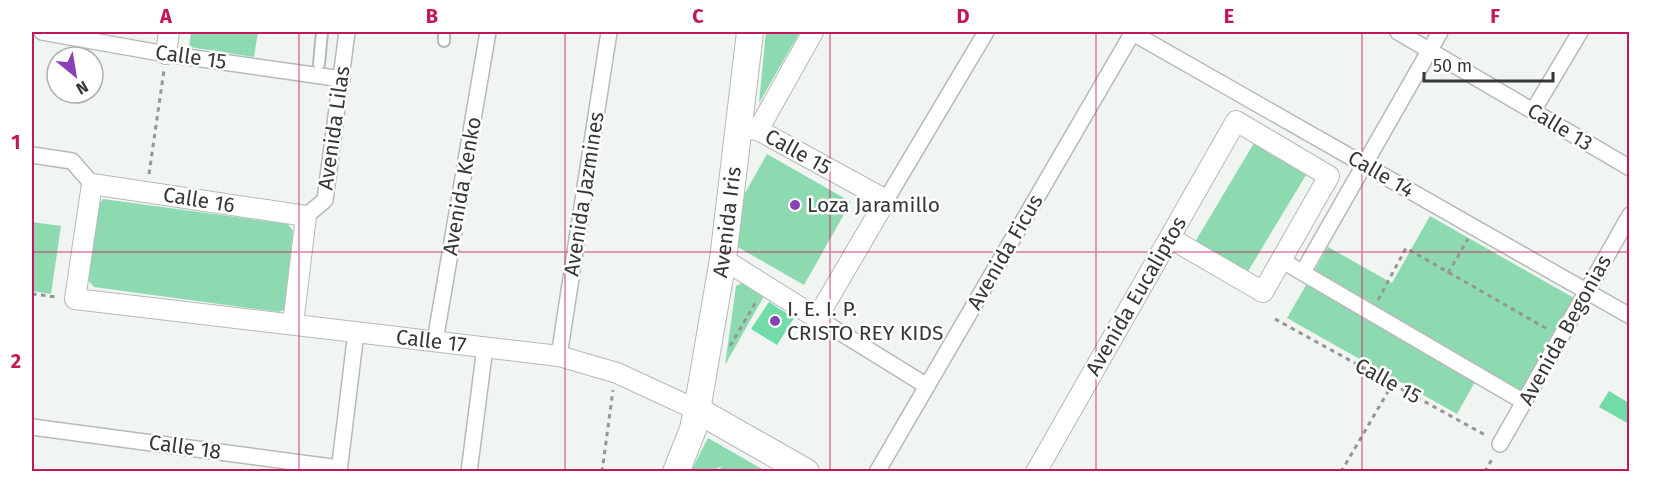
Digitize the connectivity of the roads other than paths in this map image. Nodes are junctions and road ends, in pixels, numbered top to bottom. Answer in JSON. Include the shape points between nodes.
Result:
{"nodes":[{"id":1,"x":42,"y":32,"type":"edge"},
{"id":2,"x":169,"y":32,"type":"edge"},
{"id":3,"x":322,"y":32,"type":"edge"},
{"id":4,"x":347,"y":32,"type":"edge"},
{"id":5,"x":488,"y":32,"type":"edge"},
{"id":6,"x":609,"y":32,"type":"edge"},
{"id":7,"x":750,"y":32,"type":"edge"},
{"id":8,"x":813,"y":32,"type":"edge"},
{"id":9,"x":986,"y":32,"type":"edge"},
{"id":10,"x":1132,"y":32,"type":"edge"},
{"id":11,"x":1398,"y":32,"type":"edge"},
{"id":12,"x":1440,"y":32,"type":"edge"},
{"id":13,"x":1580,"y":32,"type":"edge"},
{"id":14,"x":1429,"y":50,"type":"junction"},
{"id":15,"x":166,"y":54,"type":"junction"},
{"id":16,"x":319,"y":64,"type":"dead end"},
{"id":17,"x":342,"y":79,"type":"junction"},
{"id":18,"x":1533,"y":111,"type":"junction"},
{"id":19,"x":1236,"y":121,"type":"joint"},
{"id":20,"x":749,"y":129,"type":"junction"},
{"id":21,"x":32,"y":155,"type":"edge"},
{"id":22,"x":1364,"y":164,"type":"junction"},
{"id":23,"x":1629,"y":168,"type":"edge"},
{"id":24,"x":92,"y":184,"type":"junction"},
{"id":25,"x":886,"y":200,"type":"junction"},
{"id":26,"x":1629,"y":215,"type":"edge"},
{"id":27,"x":306,"y":216,"type":"junction"},
{"id":28,"x":1170,"y":238,"type":"junction"},
{"id":29,"x":723,"y":259,"type":"junction"},
{"id":30,"x":1281,"y":260,"type":"junction"},
{"id":31,"x":1303,"y":272,"type":"junction"},
{"id":32,"x":1587,"y":291,"type":"junction"},
{"id":33,"x":1629,"y":316,"type":"edge"},
{"id":34,"x":817,"y":318,"type":"junction"},
{"id":35,"x":292,"y":324,"type":"junction"},
{"id":36,"x":356,"y":332,"type":"junction"},
{"id":37,"x":435,"y":341,"type":"junction"},
{"id":38,"x":485,"y":347,"type":"junction"},
{"id":39,"x":559,"y":356,"type":"junction"},
{"id":40,"x":927,"y":386,"type":"junction"},
{"id":41,"x":1524,"y":402,"type":"junction"},
{"id":42,"x":697,"y":410,"type":"junction"},
{"id":43,"x":32,"y":427,"type":"edge"},
{"id":44,"x":1500,"y":444,"type":"road end"},
{"id":45,"x":339,"y":470,"type":"edge"},
{"id":46,"x":469,"y":471,"type":"edge"},
{"id":47,"x":676,"y":471,"type":"edge"},
{"id":48,"x":806,"y":471,"type":"edge"},
{"id":49,"x":877,"y":471,"type":"edge"},
{"id":50,"x":1036,"y":471,"type":"edge"}],
"edges":[{"from":1,"to":15,"type":"street","name":"Calle 15"},
{"from":2,"to":15,"type":"street"},
{"from":3,"to":16,"type":"lane"},
{"from":4,"to":17,"type":"street","name":"Avenida Lilas"},
{"from":5,"to":37,"type":"street","name":"Avenida Kenko"},
{"from":6,"to":39,"type":"street","name":"Avenida Jazmines"},
{"from":7,"to":20,"type":"street","name":"Avenida Iris"},
{"from":8,"to":20,"type":"street"},
{"from":9,"to":25,"type":"street"},
{"from":10,"to":22,"type":"street","name":"Calle 14"},
{"from":10,"to":40,"type":"street","name":"Avenida Ficus"},
{"from":11,"to":14,"type":"street","name":"Calle 13"},
{"from":12,"to":14,"type":"street"},
{"from":13,"to":18,"type":"street"},
{"from":14,"to":18,"type":"street","name":"Calle 13"},
{"from":14,"to":22,"type":"street"},
{"from":15,"to":17,"type":"street","name":"Calle 15"},
{"from":17,"to":27,"type":"street","name":"Avenida Lilas","via":[[325,200]]},
{"from":18,"to":23,"type":"street","name":"Calle 13"},
{"from":19,"to":28,"type":"street","name":"Avenida Eucaliptos"},
{"from":19,"to":30,"type":"street","name":"Calle 14","via":[[1329,176]]},
{"from":20,"to":25,"type":"street","name":"Calle 15"},
{"from":20,"to":29,"type":"street","name":"Avenida Iris"},
{"from":21,"to":24,"type":"street","via":[[72,160]]},
{"from":22,"to":31,"type":"street"},
{"from":22,"to":32,"type":"street","name":"Calle 14"},
{"from":24,"to":27,"type":"street","name":"Calle 16"},
{"from":24,"to":35,"type":"street","name":"Calle 17","via":[[75,299]]},
{"from":25,"to":34,"type":"street"},
{"from":26,"to":32,"type":"street","name":"Avenida Begonias"},
{"from":27,"to":35,"type":"street","name":"Avenida Lilas"},
{"from":28,"to":30,"type":"street","via":[[1263,292]]},
{"from":28,"to":50,"type":"street","name":"Avenida Eucaliptos"},
{"from":29,"to":34,"type":"street"},
{"from":29,"to":42,"type":"street","name":"Avenida Iris"},
{"from":30,"to":31,"type":"street"},
{"from":31,"to":41,"type":"street"},
{"from":32,"to":33,"type":"street","name":"Calle 14"},
{"from":32,"to":41,"type":"street","name":"Avenida Begonias"},
{"from":34,"to":40,"type":"street"},
{"from":35,"to":36,"type":"street","name":"Calle 17"},
{"from":36,"to":37,"type":"street","name":"Calle 17"},
{"from":36,"to":45,"type":"street"},
{"from":37,"to":38,"type":"street","name":"Calle 17"},
{"from":38,"to":39,"type":"street","name":"Calle 17"},
{"from":38,"to":46,"type":"street"},
{"from":39,"to":42,"type":"street","name":"Calle 17","via":[[617,373]]},
{"from":40,"to":49,"type":"street","name":"Avenida Ficus"},
{"from":41,"to":44,"type":"street","name":"Avenida Begonias"},
{"from":42,"to":47,"type":"street","name":"Avenida Iris"},
{"from":42,"to":48,"type":"street","name":"Calle 17"},
{"from":43,"to":45,"type":"street","name":"Calle 18"}]}
